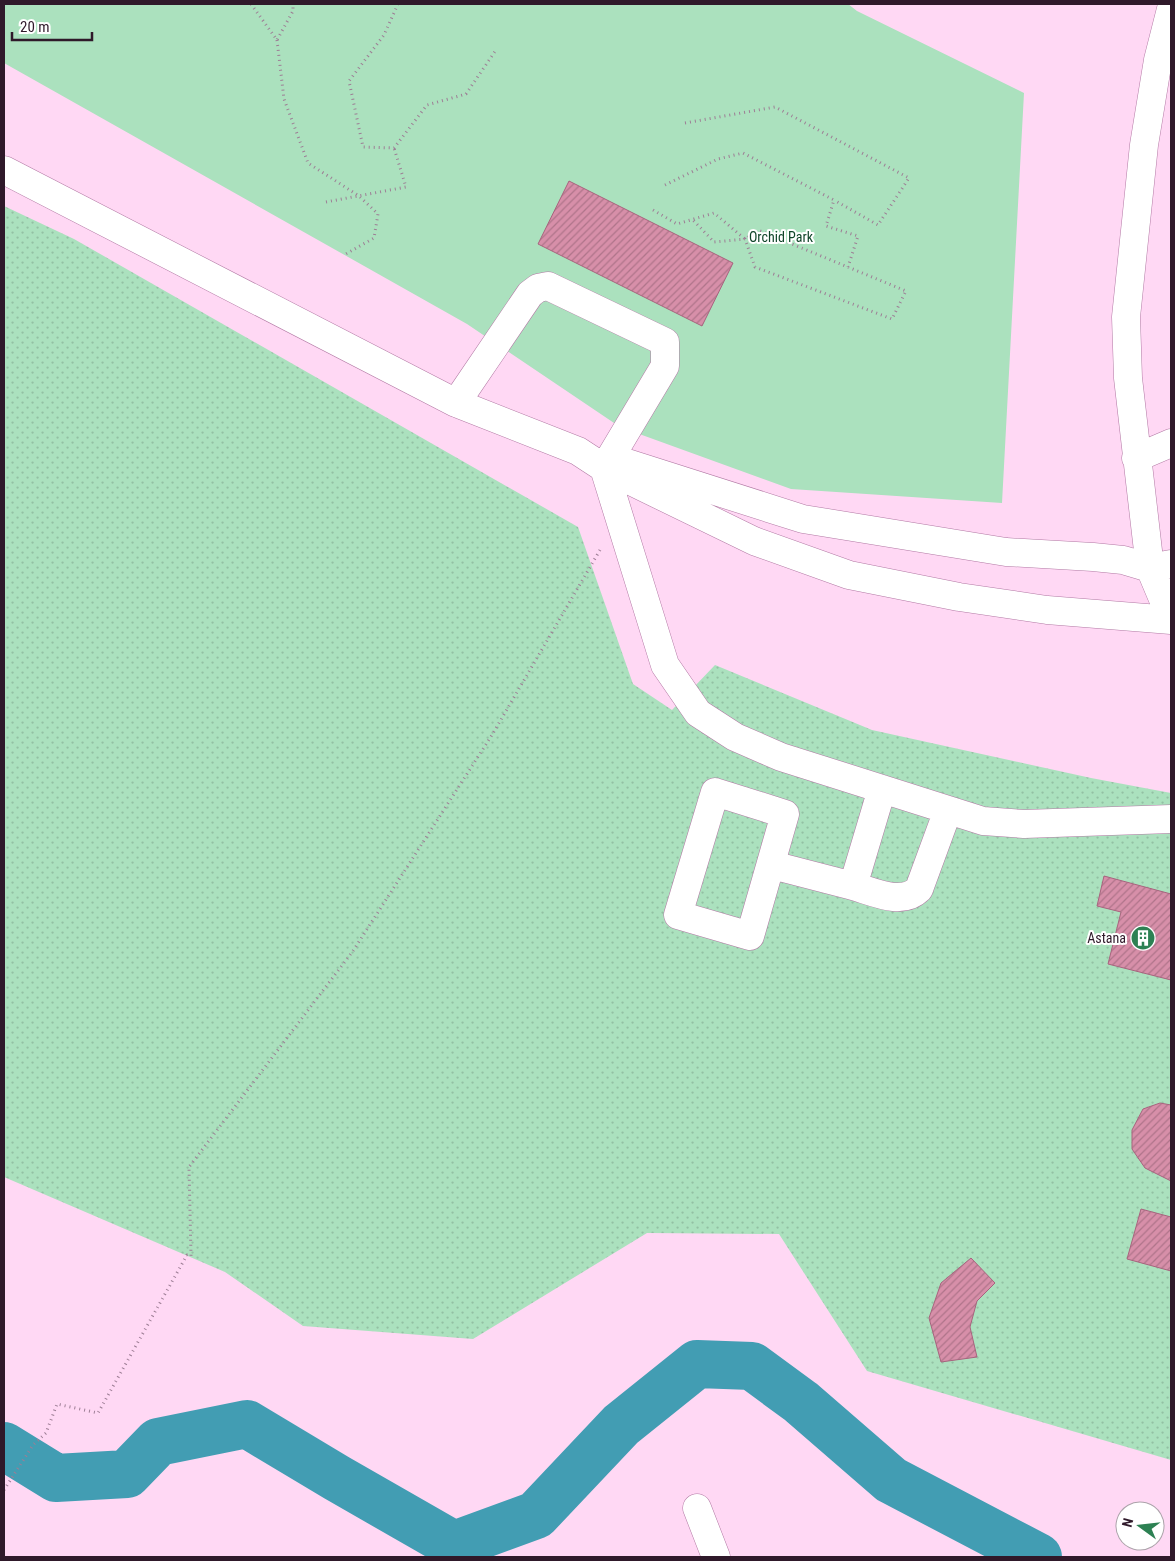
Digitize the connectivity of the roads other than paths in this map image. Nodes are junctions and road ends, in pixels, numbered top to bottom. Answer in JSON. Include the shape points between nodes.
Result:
{"nodes":[{"id":1,"x":1171,"y":9,"type":"edge"},
{"id":2,"x":4,"y":170,"type":"edge"},
{"id":3,"x":456,"y":403,"type":"junction"},
{"id":4,"x":1171,"y":443,"type":"edge"},
{"id":5,"x":1136,"y":458,"type":"junction"},
{"id":6,"x":606,"y":462,"type":"junction"},
{"id":7,"x":1161,"y":566,"type":"edge"},
{"id":8,"x":1171,"y":619,"type":"edge"},
{"id":9,"x":882,"y":789,"type":"junction"},
{"id":10,"x":948,"y":810,"type":"junction"},
{"id":11,"x":1171,"y":820,"type":"edge"},
{"id":12,"x":772,"y":866,"type":"junction"},
{"id":13,"x":853,"y":886,"type":"junction"},
{"id":14,"x":697,"y":1508,"type":"dead end"},
{"id":15,"x":716,"y":1557,"type":"edge"}],
"edges":[{"from":1,"to":5,"type":"street","via":[[1158,60],[1144,145],[1126,317]]},
{"from":2,"to":3,"type":"street"},
{"from":3,"to":6,"type":"street"},
{"from":3,"to":6,"type":"street","via":[[530,294],[548,286],[666,342],[665,366]]},
{"from":4,"to":5,"type":"street"},
{"from":5,"to":7,"type":"street"},
{"from":6,"to":7,"type":"street","via":[[803,519],[1006,552],[1093,557]]},
{"from":6,"to":8,"type":"street","via":[[754,541],[849,575],[958,597],[1047,610]]},
{"from":6,"to":9,"type":"street","via":[[618,520],[665,666],[698,713],[735,737],[781,757]]},
{"from":7,"to":8,"type":"street"},
{"from":9,"to":10,"type":"street"},
{"from":9,"to":13,"type":"street"},
{"from":10,"to":11,"type":"street","via":[[983,821],[1024,824]]},
{"from":10,"to":13,"type":"street","via":[[919,889],[912,896],[901,898]]},
{"from":12,"to":12,"type":"street","via":[[750,936],[678,915],[715,792],[785,814]]},
{"from":12,"to":13,"type":"street"},
{"from":14,"to":15,"type":"street"}]}
